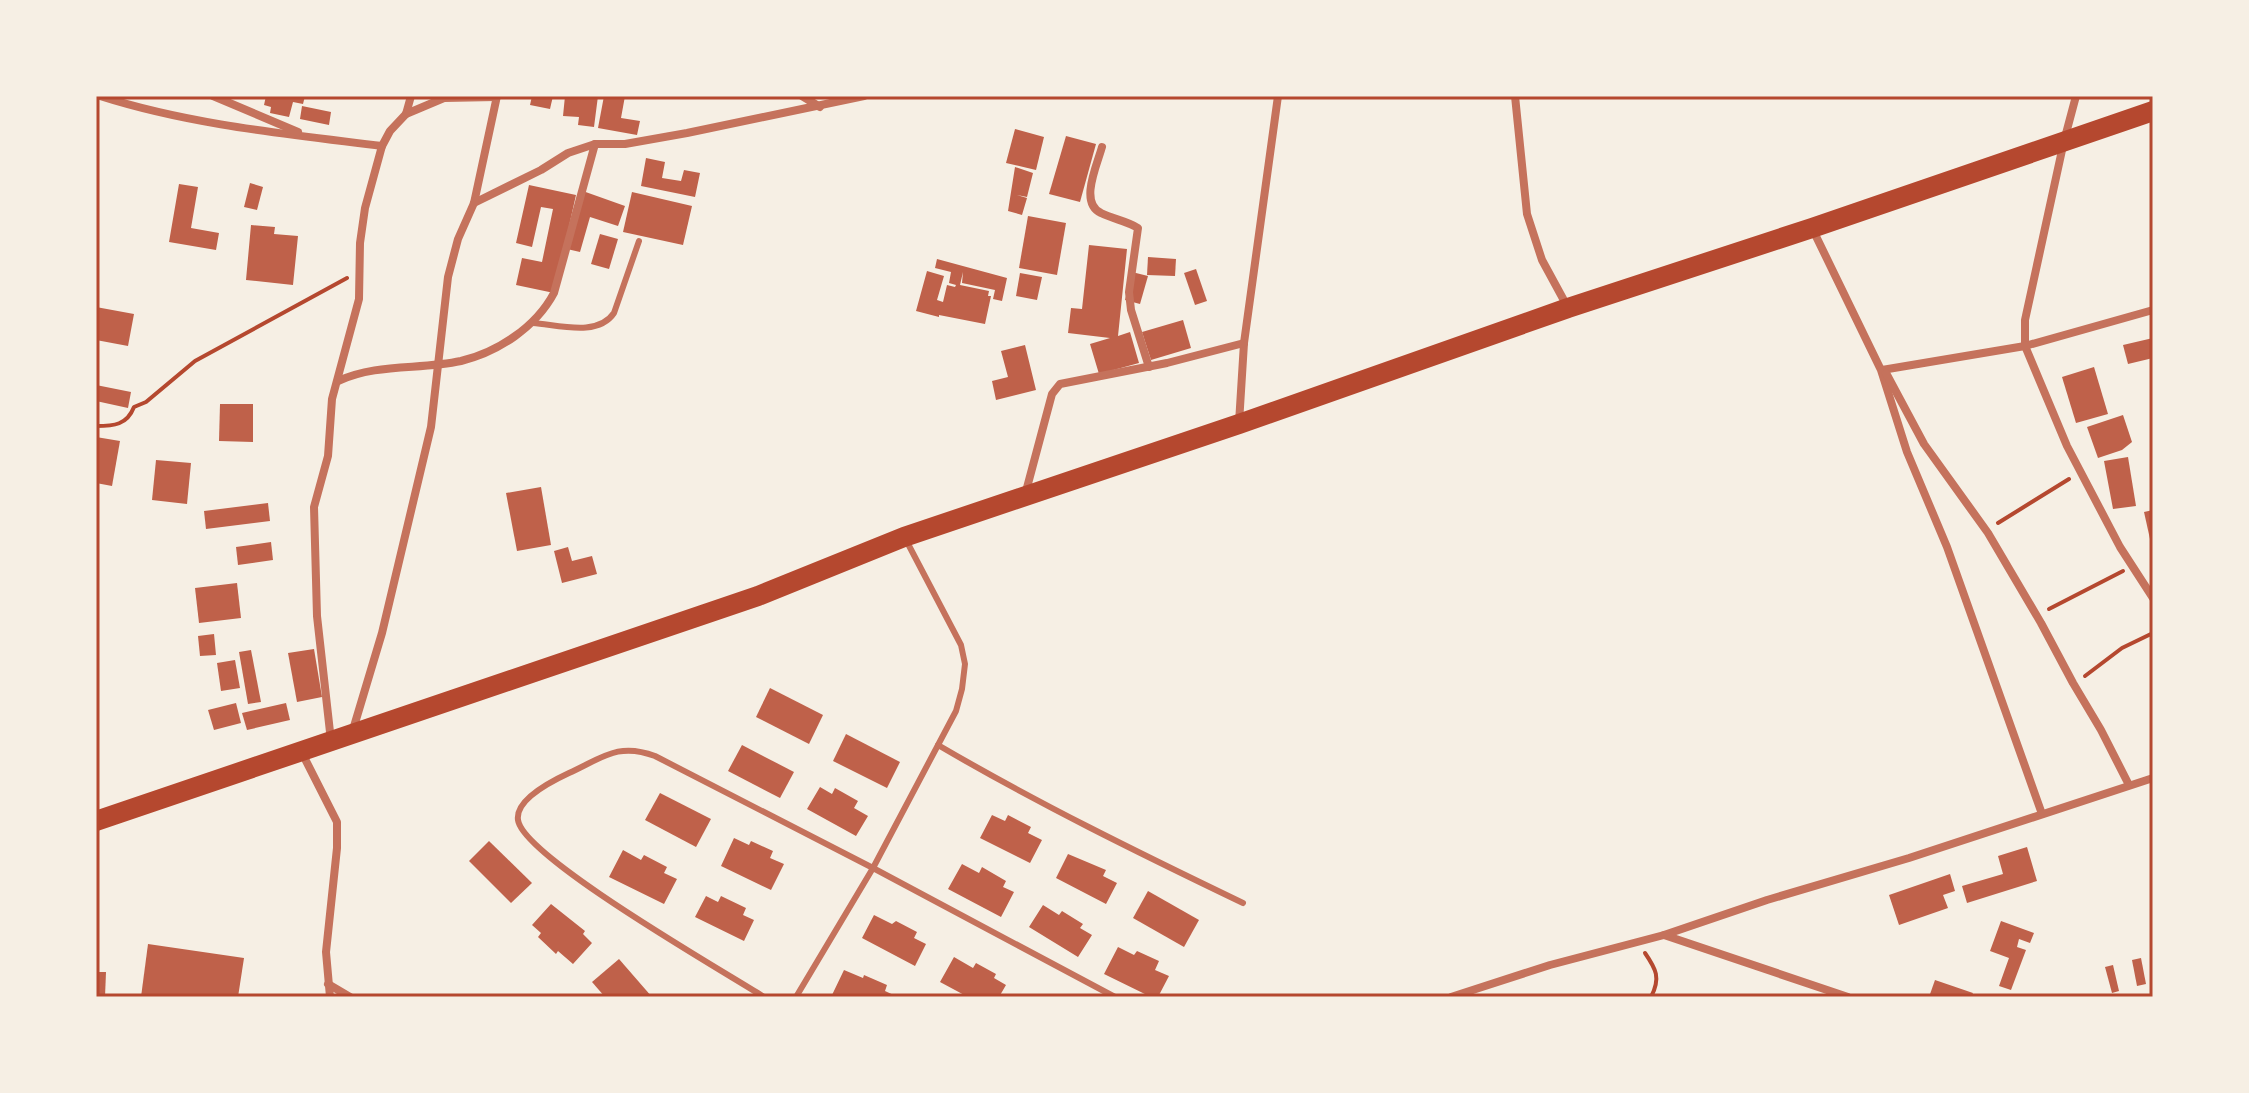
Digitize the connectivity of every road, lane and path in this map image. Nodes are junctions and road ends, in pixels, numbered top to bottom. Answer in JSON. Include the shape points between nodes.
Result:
{"nodes":[{"id":1,"x":100,"y":96,"type":"edge"},
{"id":2,"x":213,"y":96,"type":"edge"},
{"id":3,"x":411,"y":96,"type":"edge"},
{"id":4,"x":496,"y":96,"type":"edge"},
{"id":5,"x":802,"y":96,"type":"edge"},
{"id":6,"x":864,"y":96,"type":"edge"},
{"id":7,"x":1278,"y":96,"type":"edge"},
{"id":8,"x":1515,"y":96,"type":"edge"},
{"id":9,"x":2076,"y":96,"type":"edge"},
{"id":10,"x":820,"y":107,"type":"junction"},
{"id":11,"x":2153,"y":111,"type":"edge"},
{"id":12,"x":406,"y":114,"type":"junction"},
{"id":13,"x":306,"y":136,"type":"junction"},
{"id":14,"x":2064,"y":141,"type":"junction"},
{"id":15,"x":595,"y":144,"type":"junction"},
{"id":16,"x":382,"y":146,"type":"junction"},
{"id":17,"x":1102,"y":147,"type":"dead end"},
{"id":18,"x":474,"y":203,"type":"junction"},
{"id":19,"x":1812,"y":228,"type":"junction"},
{"id":20,"x":639,"y":241,"type":"dead end"},
{"id":21,"x":360,"y":270,"type":"junction"},
{"id":22,"x":1568,"y":308,"type":"junction"},
{"id":23,"x":2153,"y":310,"type":"edge"},
{"id":24,"x":533,"y":323,"type":"junction"},
{"id":25,"x":1244,"y":343,"type":"junction"},
{"id":26,"x":2025,"y":346,"type":"junction"},
{"id":27,"x":440,"y":362,"type":"junction"},
{"id":28,"x":1149,"y":367,"type":"junction"},
{"id":29,"x":1883,"y":369,"type":"junction"},
{"id":30,"x":338,"y":381,"type":"junction"},
{"id":31,"x":1239,"y":424,"type":"junction"},
{"id":32,"x":96,"y":426,"type":"edge"},
{"id":33,"x":2080,"y":472,"type":"junction"},
{"id":34,"x":1025,"y":495,"type":"junction"},
{"id":35,"x":1986,"y":531,"type":"junction"},
{"id":36,"x":904,"y":537,"type":"junction"},
{"id":37,"x":2132,"y":566,"type":"junction"},
{"id":38,"x":2153,"y":598,"type":"edge"},
{"id":39,"x":2037,"y":616,"type":"junction"},
{"id":40,"x":2153,"y":633,"type":"edge"},
{"id":41,"x":2073,"y":683,"type":"junction"},
{"id":42,"x":351,"y":735,"type":"junction"},
{"id":43,"x":331,"y":742,"type":"junction"},
{"id":44,"x":938,"y":745,"type":"junction"},
{"id":45,"x":302,"y":753,"type":"junction"},
{"id":46,"x":2153,"y":778,"type":"edge"},
{"id":47,"x":2129,"y":785,"type":"junction"},
{"id":48,"x":2042,"y":814,"type":"junction"},
{"id":49,"x":96,"y":821,"type":"edge"},
{"id":50,"x":873,"y":868,"type":"junction"},
{"id":51,"x":1243,"y":903,"type":"dead end"},
{"id":52,"x":1664,"y":935,"type":"junction"},
{"id":53,"x":1638,"y":942,"type":"junction"},
{"id":54,"x":328,"y":984,"type":"junction"},
{"id":55,"x":330,"y":997,"type":"edge"},
{"id":56,"x":350,"y":997,"type":"edge"},
{"id":57,"x":764,"y":997,"type":"edge"},
{"id":58,"x":796,"y":997,"type":"edge"},
{"id":59,"x":1115,"y":997,"type":"edge"},
{"id":60,"x":1451,"y":997,"type":"edge"},
{"id":61,"x":1651,"y":997,"type":"edge"},
{"id":62,"x":1848,"y":997,"type":"edge"}],
"edges":[{"from":1,"to":13,"type":"street","via":[[216,124]]},
{"from":2,"to":13,"type":"street"},
{"from":3,"to":12,"type":"street"},
{"from":4,"to":12,"type":"street","via":[[444,98]]},
{"from":4,"to":18,"type":"street"},
{"from":5,"to":10,"type":"street"},
{"from":6,"to":10,"type":"street"},
{"from":7,"to":25,"type":"street"},
{"from":8,"to":22,"type":"street","via":[[1527,214],[1542,260]]},
{"from":9,"to":14,"type":"street"},
{"from":10,"to":15,"type":"street","via":[[625,144]]},
{"from":11,"to":14,"type":"main road"},
{"from":12,"to":16,"type":"street"},
{"from":13,"to":16,"type":"street"},
{"from":14,"to":19,"type":"main road"},
{"from":14,"to":26,"type":"street","via":[[2025,320]]},
{"from":15,"to":18,"type":"street"},
{"from":15,"to":24,"type":"street","via":[[554,293]]},
{"from":16,"to":21,"type":"street","via":[[365,208]]},
{"from":17,"to":28,"type":"street","via":[[1092,207],[1139,230],[1129,292]]},
{"from":18,"to":27,"type":"street","via":[[448,277]]},
{"from":19,"to":22,"type":"main road"},
{"from":19,"to":29,"type":"street"},
{"from":20,"to":24,"type":"lane","via":[[609,320],[590,328]]},
{"from":21,"to":30,"type":"street","via":[[359,299]]},
{"from":21,"to":32,"type":"path","via":[[195,361],[134,407],[130,418],[115,426]]},
{"from":22,"to":31,"type":"main road"},
{"from":23,"to":26,"type":"street"},
{"from":24,"to":27,"type":"street","via":[[482,353]]},
{"from":25,"to":28,"type":"street"},
{"from":25,"to":31,"type":"street"},
{"from":26,"to":29,"type":"street"},
{"from":26,"to":33,"type":"street"},
{"from":27,"to":30,"type":"street","via":[[375,369]]},
{"from":27,"to":42,"type":"street","via":[[406,534]]},
{"from":28,"to":34,"type":"street","via":[[1060,384],[1052,394]]},
{"from":29,"to":35,"type":"street","via":[[1924,444]]},
{"from":29,"to":48,"type":"street","via":[[1907,452],[1947,547]]},
{"from":30,"to":43,"type":"street","via":[[313,529]]},
{"from":31,"to":34,"type":"main road"},
{"from":33,"to":35,"type":"path"},
{"from":33,"to":37,"type":"street"},
{"from":34,"to":36,"type":"main road"},
{"from":35,"to":39,"type":"street"},
{"from":36,"to":42,"type":"main road","via":[[758,596]]},
{"from":36,"to":44,"type":"lane","via":[[961,645],[965,664],[956,711]]},
{"from":37,"to":38,"type":"street"},
{"from":37,"to":39,"type":"path"},
{"from":39,"to":41,"type":"street"},
{"from":40,"to":41,"type":"path"},
{"from":41,"to":47,"type":"street"},
{"from":42,"to":43,"type":"main road"},
{"from":43,"to":45,"type":"main road"},
{"from":44,"to":50,"type":"lane"},
{"from":44,"to":51,"type":"lane","via":[[1117,843]]},
{"from":45,"to":49,"type":"main road"},
{"from":45,"to":54,"type":"street","via":[[337,822]]},
{"from":46,"to":47,"type":"street"},
{"from":47,"to":48,"type":"street"},
{"from":48,"to":52,"type":"street"},
{"from":50,"to":57,"type":"lane","via":[[637,749],[608,753],[550,782],[521,808],[521,829],[545,853],[595,891]]},
{"from":50,"to":58,"type":"lane"},
{"from":50,"to":59,"type":"lane"},
{"from":52,"to":53,"type":"street"},
{"from":52,"to":62,"type":"street"},
{"from":53,"to":60,"type":"street"},
{"from":53,"to":61,"type":"path","via":[[1658,975]]},
{"from":54,"to":55,"type":"street"},
{"from":54,"to":56,"type":"street"}]}
